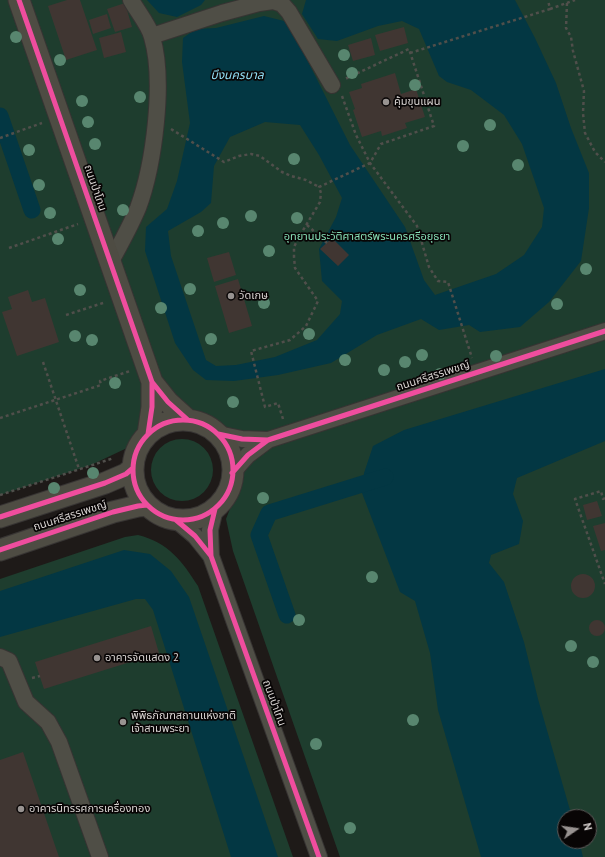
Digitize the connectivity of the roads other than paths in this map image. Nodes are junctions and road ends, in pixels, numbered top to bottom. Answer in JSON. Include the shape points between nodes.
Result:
{"nodes":[{"id":1,"x":19,"y":0,"type":"edge"},
{"id":2,"x":131,"y":0,"type":"edge"},
{"id":3,"x":274,"y":0,"type":"edge"},
{"id":4,"x":152,"y":36,"type":"junction"},
{"id":5,"x":332,"y":85,"type":"road end"},
{"id":6,"x":110,"y":263,"type":"junction"},
{"id":7,"x":605,"y":331,"type":"edge"},
{"id":8,"x":152,"y":382,"type":"junction"},
{"id":9,"x":188,"y":420,"type":"junction"},
{"id":10,"x":148,"y":434,"type":"junction"},
{"id":11,"x":218,"y":434,"type":"junction"},
{"id":12,"x":268,"y":440,"type":"junction"},
{"id":13,"x":135,"y":460,"type":"junction"},
{"id":14,"x":232,"y":473,"type":"junction"},
{"id":15,"x":147,"y":505,"type":"junction"},
{"id":16,"x":215,"y":509,"type":"junction"},
{"id":17,"x":0,"y":517,"type":"edge"},
{"id":18,"x":176,"y":520,"type":"junction"},
{"id":19,"x":0,"y":550,"type":"edge"},
{"id":20,"x":211,"y":556,"type":"junction"},
{"id":21,"x":0,"y":657,"type":"edge"},
{"id":22,"x":100,"y":857,"type":"edge"},
{"id":23,"x":319,"y":857,"type":"edge"}],
"edges":[{"from":1,"to":6,"type":"main road","name":"ถนนป่าโทน"},
{"from":2,"to":4,"type":"street"},
{"from":3,"to":4,"type":"street","via":[[222,13]]},
{"from":3,"to":5,"type":"street","via":[[289,12]]},
{"from":4,"to":6,"type":"street","via":[[158,81],[154,142],[138,208]]},
{"from":6,"to":8,"type":"main road","name":"ถนนป่าโทน"},
{"from":7,"to":12,"type":"street","name":"ถนนศรีสรรเพชญ์"},
{"from":8,"to":9,"type":"main road","name":"ถนนป่าโทน","via":[[168,402]]},
{"from":8,"to":10,"type":"main road","name":"ถนนป่าโทน"},
{"from":9,"to":10,"type":"main road","via":[[167,423]]},
{"from":9,"to":11,"type":"main road"},
{"from":10,"to":13,"type":"main road","via":[[141,443]]},
{"from":11,"to":12,"type":"street","name":"ถนนศรีสรรเพชญ์","via":[[242,439]]},
{"from":11,"to":14,"type":"main road","via":[[229,452]]},
{"from":12,"to":14,"type":"street","name":"ถนนศรีสรรเพชญ์","via":[[248,455]]},
{"from":13,"to":15,"type":"main road","via":[[135,482]]},
{"from":13,"to":17,"type":"main road","name":"ถนนศรีสรรเพชญ์","via":[[126,474],[105,483]]},
{"from":14,"to":16,"type":"main road","via":[[227,493]]},
{"from":15,"to":18,"type":"main road","via":[[156,513]]},
{"from":15,"to":19,"type":"main road","name":"ถนนศรีสรรเพชญ์","via":[[113,512]]},
{"from":16,"to":18,"type":"main road","via":[[197,518]]},
{"from":16,"to":20,"type":"street","name":"ถนนป่าโทน","via":[[210,530]]},
{"from":18,"to":20,"type":"street","name":"ถนนป่าโทน","via":[[195,536]]},
{"from":20,"to":23,"type":"street","name":"ถนนป่าโทน"},
{"from":21,"to":22,"type":"street","via":[[9,661],[26,702],[48,722],[59,742]]}]}
